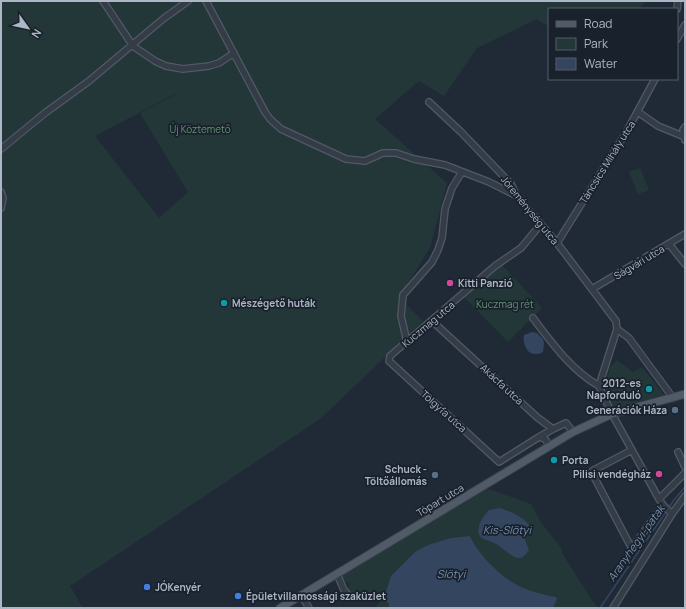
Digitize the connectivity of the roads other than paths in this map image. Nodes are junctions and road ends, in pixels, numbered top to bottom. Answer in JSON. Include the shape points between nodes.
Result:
{"nodes":[{"id":1,"x":103,"y":1,"type":"edge"},
{"id":2,"x":188,"y":1,"type":"edge"},
{"id":3,"x":206,"y":1,"type":"edge"},
{"id":4,"x":685,"y":25,"type":"edge"},
{"id":5,"x":678,"y":37,"type":"edge"},
{"id":6,"x":133,"y":46,"type":"junction"},
{"id":7,"x":234,"y":53,"type":"junction"},
{"id":8,"x":654,"y":80,"type":"edge"},
{"id":9,"x":429,"y":102,"type":"dead end"},
{"id":10,"x":638,"y":112,"type":"junction"},
{"id":11,"x":685,"y":127,"type":"edge"},
{"id":12,"x":684,"y":138,"type":"edge"},
{"id":13,"x":1,"y":149,"type":"edge"},
{"id":14,"x":462,"y":172,"type":"junction"},
{"id":15,"x":1,"y":192,"type":"edge"},
{"id":16,"x":517,"y":196,"type":"junction"},
{"id":17,"x":1,"y":208,"type":"edge"},
{"id":18,"x":541,"y":224,"type":"junction"},
{"id":19,"x":685,"y":234,"type":"edge"},
{"id":20,"x":557,"y":243,"type":"junction"},
{"id":21,"x":669,"y":244,"type":"junction"},
{"id":22,"x":685,"y":264,"type":"edge"},
{"id":23,"x":592,"y":289,"type":"junction"},
{"id":24,"x":533,"y":318,"type":"dead end"},
{"id":25,"x":432,"y":321,"type":"junction"},
{"id":26,"x":617,"y":329,"type":"junction"},
{"id":27,"x":407,"y":342,"type":"junction"},
{"id":28,"x":389,"y":361,"type":"joint"},
{"id":29,"x":599,"y":386,"type":"junction"},
{"id":30,"x":685,"y":394,"type":"edge"},
{"id":31,"x":672,"y":398,"type":"junction"},
{"id":32,"x":612,"y":414,"type":"junction"},
{"id":33,"x":553,"y":429,"type":"junction"},
{"id":34,"x":573,"y":432,"type":"junction"},
{"id":35,"x":539,"y":437,"type":"junction"},
{"id":36,"x":549,"y":445,"type":"junction"},
{"id":37,"x":632,"y":450,"type":"junction"},
{"id":38,"x":678,"y":452,"type":"dead end"},
{"id":39,"x":685,"y":467,"type":"edge"},
{"id":40,"x":685,"y":473,"type":"edge"},
{"id":41,"x":685,"y":496,"type":"edge"},
{"id":42,"x":659,"y":499,"type":"junction"},
{"id":43,"x":664,"y":506,"type":"junction"},
{"id":44,"x":671,"y":514,"type":"junction"},
{"id":45,"x":337,"y":574,"type":"junction"},
{"id":46,"x":301,"y":595,"type":"junction"},
{"id":47,"x":349,"y":596,"type":"dead end"},
{"id":48,"x":280,"y":608,"type":"edge"},
{"id":49,"x":309,"y":608,"type":"edge"},
{"id":50,"x":613,"y":608,"type":"edge"}],
"edges":[{"from":1,"to":6,"type":"street"},
{"from":2,"to":6,"type":"street"},
{"from":3,"to":7,"type":"street"},
{"from":4,"to":5,"type":"street"},
{"from":6,"to":7,"type":"street","via":[[155,62],[183,69],[219,63]]},
{"from":6,"to":13,"type":"street"},
{"from":7,"to":14,"type":"street","via":[[267,115],[281,129],[351,160],[365,161],[383,153],[396,153],[445,165]]},
{"from":8,"to":10,"type":"street","name":"Táncsics Mihály utca"},
{"from":9,"to":16,"type":"street","name":"Jóreménység utca","via":[[511,184]]},
{"from":10,"to":12,"type":"street","via":[[658,126]]},
{"from":10,"to":20,"type":"street","name":"Táncsics Mihály utca"},
{"from":11,"to":12,"type":"street"},
{"from":14,"to":16,"type":"street"},
{"from":14,"to":27,"type":"street","via":[[452,188],[445,209],[438,250],[432,262],[403,294],[401,316]]},
{"from":15,"to":17,"type":"street"},
{"from":16,"to":18,"type":"street","name":"Jóreménység utca"},
{"from":18,"to":20,"type":"street","name":"Jóreménység utca"},
{"from":18,"to":25,"type":"street","name":"Kuczmag utca","via":[[521,248],[495,266]]},
{"from":19,"to":21,"type":"street","name":"Ságvári utca"},
{"from":20,"to":23,"type":"street","name":"Jóreménység utca"},
{"from":21,"to":22,"type":"street"},
{"from":21,"to":23,"type":"street","name":"Ságvári utca"},
{"from":23,"to":26,"type":"street","name":"Jóreménység utca","via":[[616,321]]},
{"from":24,"to":29,"type":"street","via":[[563,357]]},
{"from":25,"to":27,"type":"street","name":"Kuczmag utca"},
{"from":25,"to":33,"type":"street","name":"Akácfa utca"},
{"from":26,"to":29,"type":"street"},
{"from":26,"to":31,"type":"street","name":"Jóreménység utca","via":[[629,338]]},
{"from":27,"to":28,"type":"street","name":"Kuczmag utca","via":[[390,356]]},
{"from":28,"to":35,"type":"street","name":"Tölgyfa utca","via":[[500,462]]},
{"from":29,"to":32,"type":"street"},
{"from":30,"to":31,"type":"main road","name":"Tópart utca"},
{"from":31,"to":32,"type":"main road","name":"Tópart utca"},
{"from":32,"to":34,"type":"main road","name":"Tópart utca"},
{"from":32,"to":37,"type":"street"},
{"from":33,"to":34,"type":"street","via":[[566,423]]},
{"from":33,"to":35,"type":"street"},
{"from":34,"to":36,"type":"main road","name":"Tópart utca"},
{"from":35,"to":36,"type":"street","via":[[545,439]]},
{"from":36,"to":45,"type":"main road","name":"Tópart utca"},
{"from":37,"to":42,"type":"street"},
{"from":37,"to":43,"type":"street","via":[[592,471],[631,547]]},
{"from":38,"to":39,"type":"street"},
{"from":40,"to":42,"type":"street"},
{"from":41,"to":44,"type":"street"},
{"from":42,"to":43,"type":"street"},
{"from":43,"to":44,"type":"street"},
{"from":44,"to":50,"type":"street"},
{"from":45,"to":46,"type":"main road","name":"Tópart utca"},
{"from":45,"to":47,"type":"street"},
{"from":46,"to":48,"type":"main road","name":"Tópart utca"},
{"from":46,"to":49,"type":"street"}]}
